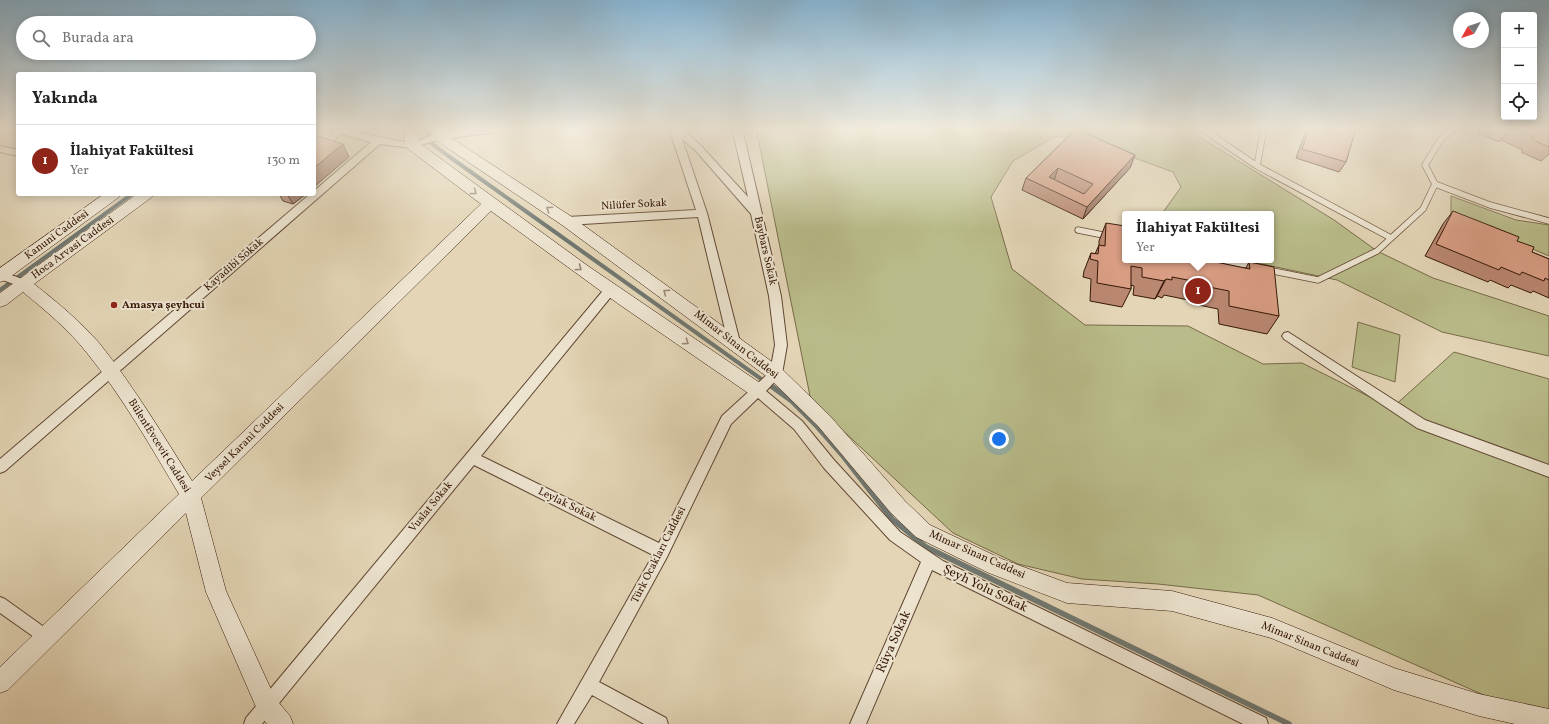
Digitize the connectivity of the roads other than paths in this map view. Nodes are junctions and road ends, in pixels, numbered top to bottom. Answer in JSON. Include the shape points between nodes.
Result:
{"nodes":[{"id":1,"x":354,"y":162,"type":"edge"},
{"id":2,"x":434,"y":162,"type":"edge"},
{"id":3,"x":482,"y":162,"type":"edge"},
{"id":4,"x":686,"y":162,"type":"edge"},
{"id":5,"x":710,"y":162,"type":"edge"},
{"id":6,"x":745,"y":162,"type":"edge"},
{"id":7,"x":1251,"y":162,"type":"edge"},
{"id":8,"x":1258,"y":162,"type":"edge"},
{"id":9,"x":1427,"y":162,"type":"edge"},
{"id":10,"x":1257,"y":166,"type":"junction"},
{"id":11,"x":1435,"y":184,"type":"junction"},
{"id":12,"x":316,"y":194,"type":"edge"},
{"id":13,"x":111,"y":196,"type":"edge"},
{"id":14,"x":143,"y":196,"type":"edge"},
{"id":15,"x":314,"y":196,"type":"edge"},
{"id":16,"x":490,"y":204,"type":"junction"},
{"id":17,"x":702,"y":213,"type":"junction"},
{"id":18,"x":756,"y":213,"type":"junction"},
{"id":19,"x":567,"y":221,"type":"junction"},
{"id":20,"x":1549,"y":221,"type":"edge"},
{"id":21,"x":1078,"y":230,"type":"dead end"},
{"id":22,"x":1117,"y":238,"type":"edge"},
{"id":23,"x":1391,"y":238,"type":"junction"},
{"id":24,"x":1236,"y":263,"type":"edge"},
{"id":25,"x":0,"y":275,"type":"edge"},
{"id":26,"x":24,"y":284,"type":"junction"},
{"id":27,"x":610,"y":290,"type":"junction"},
{"id":28,"x":0,"y":302,"type":"edge"},
{"id":29,"x":1288,"y":336,"type":"dead end"},
{"id":30,"x":734,"y":342,"type":"junction"},
{"id":31,"x":110,"y":372,"type":"junction"},
{"id":32,"x":776,"y":374,"type":"junction"},
{"id":33,"x":757,"y":390,"type":"junction"},
{"id":34,"x":472,"y":458,"type":"junction"},
{"id":35,"x":0,"y":467,"type":"edge"},
{"id":36,"x":1549,"y":471,"type":"edge"},
{"id":37,"x":191,"y":496,"type":"junction"},
{"id":38,"x":662,"y":552,"type":"junction"},
{"id":39,"x":929,"y":561,"type":"junction"},
{"id":40,"x":0,"y":604,"type":"edge"},
{"id":41,"x":46,"y":637,"type":"junction"},
{"id":42,"x":0,"y":682,"type":"edge"},
{"id":43,"x":589,"y":685,"type":"junction"},
{"id":44,"x":267,"y":706,"type":"junction"},
{"id":45,"x":1549,"y":720,"type":"edge"},
{"id":46,"x":1253,"y":722,"type":"edge"},
{"id":47,"x":252,"y":724,"type":"edge"},
{"id":48,"x":282,"y":724,"type":"edge"},
{"id":49,"x":565,"y":724,"type":"edge"},
{"id":50,"x":660,"y":724,"type":"edge"},
{"id":51,"x":858,"y":724,"type":"edge"}],
"edges":[{"from":1,"to":12,"type":"street","name":"Kayadibi Sokak"},
{"from":2,"to":16,"type":"street","name":"Mimar Sinan Caddesi","one_way":true},
{"from":19,"to":3,"type":"street","name":"Mimar Sinan Caddesi","one_way":true},
{"from":4,"to":17,"type":"street"},
{"from":5,"to":18,"type":"street"},
{"from":6,"to":18,"type":"street","name":"Baybars Sokak"},
{"from":7,"to":10,"type":"lane"},
{"from":8,"to":10,"type":"lane"},
{"from":9,"to":11,"type":"lane","via":[[1425,165]]},
{"from":10,"to":23,"type":"lane"},
{"from":11,"to":20,"type":"lane","via":[[1490,205]]},
{"from":11,"to":23,"type":"lane","via":[[1423,209]]},
{"from":13,"to":25,"type":"street","name":"Kanuni Caddesi"},
{"from":14,"to":26,"type":"street","name":"Hoca Arvasi Caddesi"},
{"from":15,"to":31,"type":"street","name":"Kayadibi Sokak"},
{"from":16,"to":27,"type":"street","name":"Mimar Sinan Caddesi","one_way":true},
{"from":16,"to":37,"type":"street","name":"Veysel Karani Caddesi"},
{"from":17,"to":19,"type":"street","name":"Nilüfer Sokak"},
{"from":17,"to":30,"type":"street"},
{"from":18,"to":32,"type":"street","name":"Baybars Sokak","via":[[775,296],[782,345]]},
{"from":30,"to":19,"type":"street","name":"Mimar Sinan Caddesi","one_way":true},
{"from":21,"to":22,"type":"lane"},
{"from":23,"to":24,"type":"lane","via":[[1377,251],[1318,280]]},
{"from":25,"to":26,"type":"street"},
{"from":26,"to":28,"type":"street","name":"Hoca Arvasi Caddesi"},
{"from":26,"to":31,"type":"street","name":"BülentEvcevit Caddesi","via":[[52,307],[93,348]]},
{"from":27,"to":33,"type":"street","name":"Mimar Sinan Caddesi","one_way":true},
{"from":27,"to":34,"type":"street","name":"Vuslat Sokak"},
{"from":29,"to":36,"type":"street","via":[[1421,424]]},
{"from":30,"to":32,"type":"street","name":"Mimar Sinan Caddesi"},
{"from":31,"to":35,"type":"street","name":"Kayadibi Sokak"},
{"from":31,"to":37,"type":"street","name":"BülentEvcevit Caddesi","via":[[145,421]]},
{"from":32,"to":33,"type":"street","name":"Türk Ocakları Caddesi"},
{"from":32,"to":45,"type":"street","name":"Mimar Sinan Caddesi","via":[[824,421],[898,507],[923,531],[996,566],[1067,593],[1172,601],[1272,628],[1394,679],[1479,705]]},
{"from":33,"to":38,"type":"street","name":"Türk Ocakları Caddesi","via":[[726,420]]},
{"from":33,"to":39,"type":"street","name":"Şeyh Yolu Sokak","via":[[798,425],[829,464],[895,536]]},
{"from":34,"to":38,"type":"street","name":"Leylak Sokak"},
{"from":34,"to":44,"type":"street","name":"Vuslat Sokak"},
{"from":37,"to":41,"type":"street","name":"Veysel Karani Caddesi"},
{"from":37,"to":44,"type":"street","name":"BülentEvcevit Caddesi","via":[[216,592]]},
{"from":38,"to":43,"type":"street","name":"Türk Ocakları Caddesi"},
{"from":39,"to":46,"type":"street","name":"Şeyh Yolu Sokak"},
{"from":39,"to":51,"type":"street","name":"Rüya Sokak"},
{"from":40,"to":41,"type":"street"},
{"from":41,"to":42,"type":"street","name":"Veysel Karani Caddesi"},
{"from":43,"to":49,"type":"street","name":"Türk Ocakları Caddesi"},
{"from":43,"to":50,"type":"street"},
{"from":44,"to":47,"type":"street","name":"Vuslat Sokak"},
{"from":44,"to":48,"type":"street","name":"BülentEvcevit Caddesi"}]}
